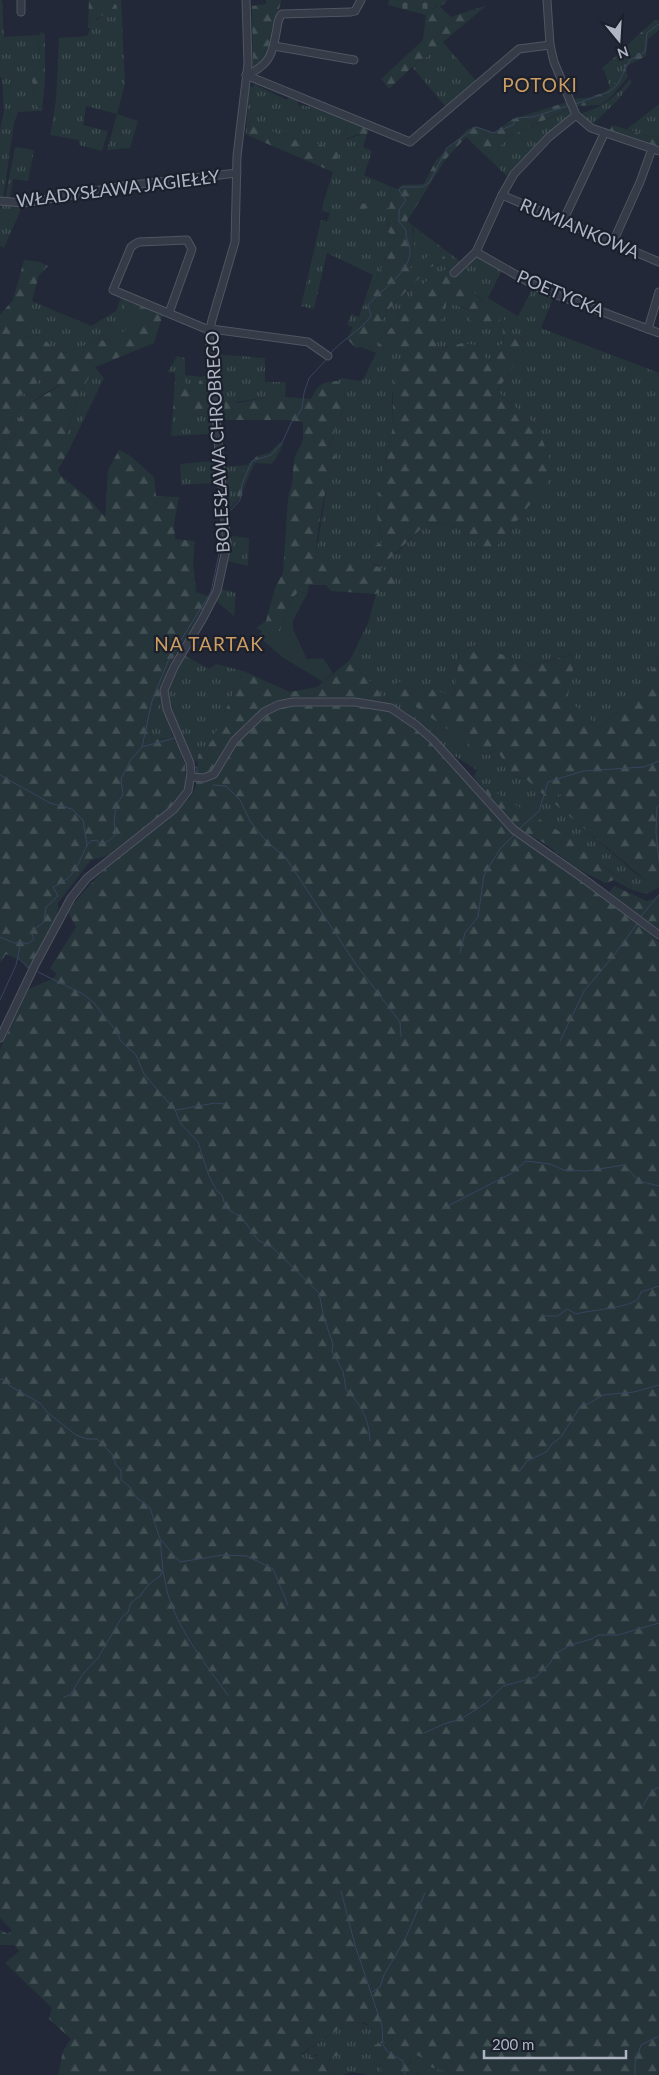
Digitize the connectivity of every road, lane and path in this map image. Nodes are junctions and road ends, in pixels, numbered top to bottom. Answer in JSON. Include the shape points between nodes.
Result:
{"nodes":[{"id":1,"x":21,"y":0,"type":"edge"},
{"id":2,"x":246,"y":0,"type":"edge"},
{"id":3,"x":361,"y":0,"type":"edge"},
{"id":4,"x":547,"y":0,"type":"edge"},
{"id":5,"x":21,"y":12,"type":"dead end"},
{"id":6,"x":550,"y":45,"type":"junction"},
{"id":7,"x":274,"y":46,"type":"junction"},
{"id":8,"x":354,"y":60,"type":"dead end"},
{"id":9,"x":246,"y":75,"type":"junction"},
{"id":10,"x":576,"y":115,"type":"junction"},
{"id":11,"x":604,"y":134,"type":"junction"},
{"id":12,"x":655,"y":150,"type":"edge"},
{"id":13,"x":236,"y":172,"type":"junction"},
{"id":14,"x":502,"y":195,"type":"junction"},
{"id":15,"x":0,"y":201,"type":"edge"},
{"id":16,"x":563,"y":222,"type":"junction"},
{"id":17,"x":613,"y":242,"type":"junction"},
{"id":18,"x":476,"y":252,"type":"junction"},
{"id":19,"x":659,"y":262,"type":"edge"},
{"id":20,"x":454,"y":273,"type":"dead end"},
{"id":21,"x":659,"y":292,"type":"edge"},
{"id":22,"x":169,"y":314,"type":"junction"},
{"id":23,"x":210,"y":329,"type":"junction"},
{"id":24,"x":648,"y":329,"type":"junction"},
{"id":25,"x":659,"y":333,"type":"edge"},
{"id":26,"x":328,"y":356,"type":"dead end"},
{"id":27,"x":191,"y":777,"type":"junction"},
{"id":28,"x":659,"y":935,"type":"edge"},
{"id":29,"x":0,"y":1038,"type":"edge"}],
"edges":[{"from":1,"to":5,"type":"street"},
{"from":2,"to":9,"type":"street","name":"BOLESŁAWA CHROBREGO"},
{"from":3,"to":7,"type":"street","via":[[352,12],[282,14]]},
{"from":4,"to":6,"type":"street"},
{"from":6,"to":9,"type":"street","via":[[516,51],[410,142]]},
{"from":6,"to":10,"type":"street"},
{"from":7,"to":8,"type":"street"},
{"from":7,"to":9,"type":"street","via":[[271,57],[263,66]]},
{"from":9,"to":13,"type":"street","name":"BOLESŁAWA CHROBREGO"},
{"from":10,"to":11,"type":"street"},
{"from":10,"to":14,"type":"street","via":[[532,154],[514,174]]},
{"from":11,"to":12,"type":"street"},
{"from":11,"to":16,"type":"street"},
{"from":12,"to":17,"type":"street"},
{"from":13,"to":15,"type":"street","name":"WŁADYSŁAWA JAGIEŁŁY","via":[[124,186],[26,203]]},
{"from":13,"to":23,"type":"street","name":"BOLESŁAWA CHROBREGO","via":[[235,242]]},
{"from":14,"to":16,"type":"street","name":"RUMIANKOWA"},
{"from":14,"to":18,"type":"street"},
{"from":16,"to":17,"type":"street","name":"RUMIANKOWA"},
{"from":17,"to":19,"type":"street","name":"RUMIANKOWA"},
{"from":18,"to":20,"type":"street"},
{"from":18,"to":24,"type":"street","name":"POETYCKA","via":[[542,289]]},
{"from":21,"to":24,"type":"street"},
{"from":22,"to":22,"type":"street","via":[[192,248],[187,240],[138,242],[131,247],[113,290]]},
{"from":22,"to":23,"type":"street"},
{"from":23,"to":26,"type":"street","via":[[308,342]]},
{"from":23,"to":27,"type":"street","name":"BOLESŁAWA CHROBREGO","via":[[227,545],[217,591],[164,690],[167,709],[190,763]]},
{"from":24,"to":25,"type":"street","name":"POETYCKA"},
{"from":27,"to":28,"type":"street","via":[[214,774],[234,741],[264,712],[278,705],[354,702],[391,708],[433,740],[514,830]]},
{"from":27,"to":29,"type":"street","via":[[188,791],[180,803],[87,878],[71,898]]}]}
